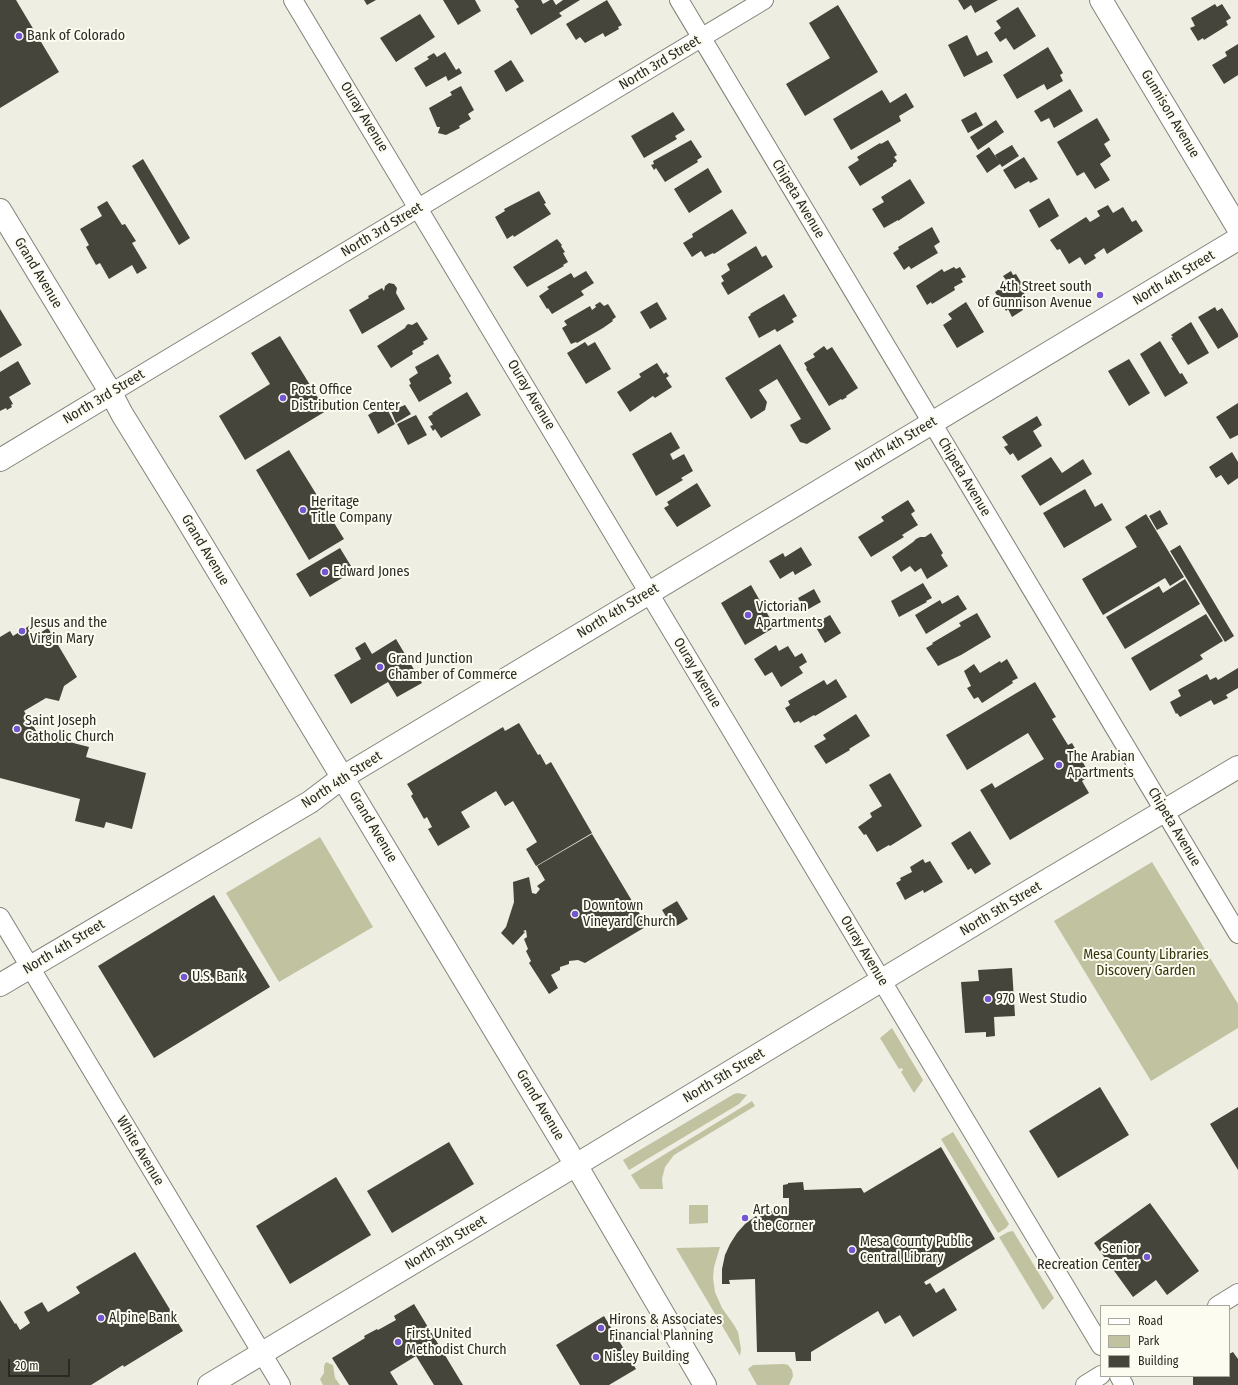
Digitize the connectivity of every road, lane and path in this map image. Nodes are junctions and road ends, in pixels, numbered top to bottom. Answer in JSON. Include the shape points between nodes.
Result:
{"nodes":[{"id":1,"x":294,"y":0,"type":"edge"},
{"id":2,"x":679,"y":0,"type":"edge"},
{"id":3,"x":764,"y":0,"type":"edge"},
{"id":4,"x":1101,"y":0,"type":"edge"},
{"id":5,"x":701,"y":38,"type":"junction"},
{"id":6,"x":418,"y":208,"type":"junction"},
{"id":7,"x":0,"y":210,"type":"edge"},
{"id":8,"x":1238,"y":228,"type":"edge"},
{"id":9,"x":1238,"y":239,"type":"edge"},
{"id":10,"x":111,"y":393,"type":"junction"},
{"id":11,"x":932,"y":422,"type":"junction"},
{"id":12,"x":0,"y":460,"type":"edge"},
{"id":13,"x":649,"y":592,"type":"junction"},
{"id":14,"x":1238,"y":767,"type":"edge"},
{"id":15,"x":343,"y":777,"type":"junction"},
{"id":16,"x":1165,"y":811,"type":"junction"},
{"id":17,"x":0,"y":917,"type":"edge"},
{"id":18,"x":1238,"y":934,"type":"edge"},
{"id":19,"x":30,"y":968,"type":"junction"},
{"id":20,"x":882,"y":981,"type":"junction"},
{"id":21,"x":0,"y":986,"type":"edge"},
{"id":22,"x":576,"y":1165,"type":"junction"},
{"id":23,"x":1238,"y":1293,"type":"edge"},
{"id":24,"x":1219,"y":1305,"type":"edge"},
{"id":25,"x":1100,"y":1344,"type":"edge"},
{"id":26,"x":262,"y":1353,"type":"junction"},
{"id":27,"x":1100,"y":1376,"type":"edge"},
{"id":28,"x":209,"y":1385,"type":"edge"},
{"id":29,"x":282,"y":1385,"type":"edge"},
{"id":30,"x":705,"y":1385,"type":"edge"},
{"id":31,"x":1085,"y":1385,"type":"edge"}],
"edges":[{"from":1,"to":6,"type":"street","name":"Ouray Avenue"},
{"from":2,"to":5,"type":"street","name":"Chipeta Avenue"},
{"from":3,"to":5,"type":"street","name":"North 3rd Street"},
{"from":4,"to":8,"type":"street","name":"Gunnison Avenue"},
{"from":5,"to":6,"type":"street","name":"North 3rd Street"},
{"from":5,"to":11,"type":"street","name":"Chipeta Avenue"},
{"from":6,"to":10,"type":"street","name":"North 3rd Street"},
{"from":6,"to":13,"type":"street","name":"Ouray Avenue"},
{"from":7,"to":10,"type":"street","name":"Grand Avenue"},
{"from":9,"to":11,"type":"street","name":"North 4th Street"},
{"from":10,"to":12,"type":"street","name":"North 3rd Street"},
{"from":10,"to":15,"type":"street","name":"Grand Avenue"},
{"from":11,"to":13,"type":"street","name":"North 4th Street"},
{"from":11,"to":16,"type":"street","name":"Chipeta Avenue"},
{"from":13,"to":15,"type":"street","name":"North 4th Street"},
{"from":13,"to":20,"type":"street","name":"Ouray Avenue"},
{"from":14,"to":16,"type":"street","name":"North 5th Street"},
{"from":15,"to":19,"type":"street","name":"North 4th Street","via":[[310,802]]},
{"from":15,"to":22,"type":"street","name":"Grand Avenue"},
{"from":16,"to":18,"type":"street","name":"Chipeta Avenue"},
{"from":16,"to":20,"type":"street","name":"North 5th Street"},
{"from":17,"to":19,"type":"street","name":"White Avenue"},
{"from":19,"to":21,"type":"street","name":"North 4th Street"},
{"from":19,"to":26,"type":"street","name":"White Avenue"},
{"from":20,"to":22,"type":"street","name":"North 5th Street"},
{"from":20,"to":25,"type":"street","name":"Ouray Avenue"},
{"from":22,"to":26,"type":"street","name":"North 5th Street"},
{"from":22,"to":30,"type":"street","name":"Grand Avenue"},
{"from":23,"to":24,"type":"street"},
{"from":26,"to":28,"type":"street","name":"North 5th Street"},
{"from":26,"to":29,"type":"street","name":"White Avenue"},
{"from":27,"to":31,"type":"street"}]}
